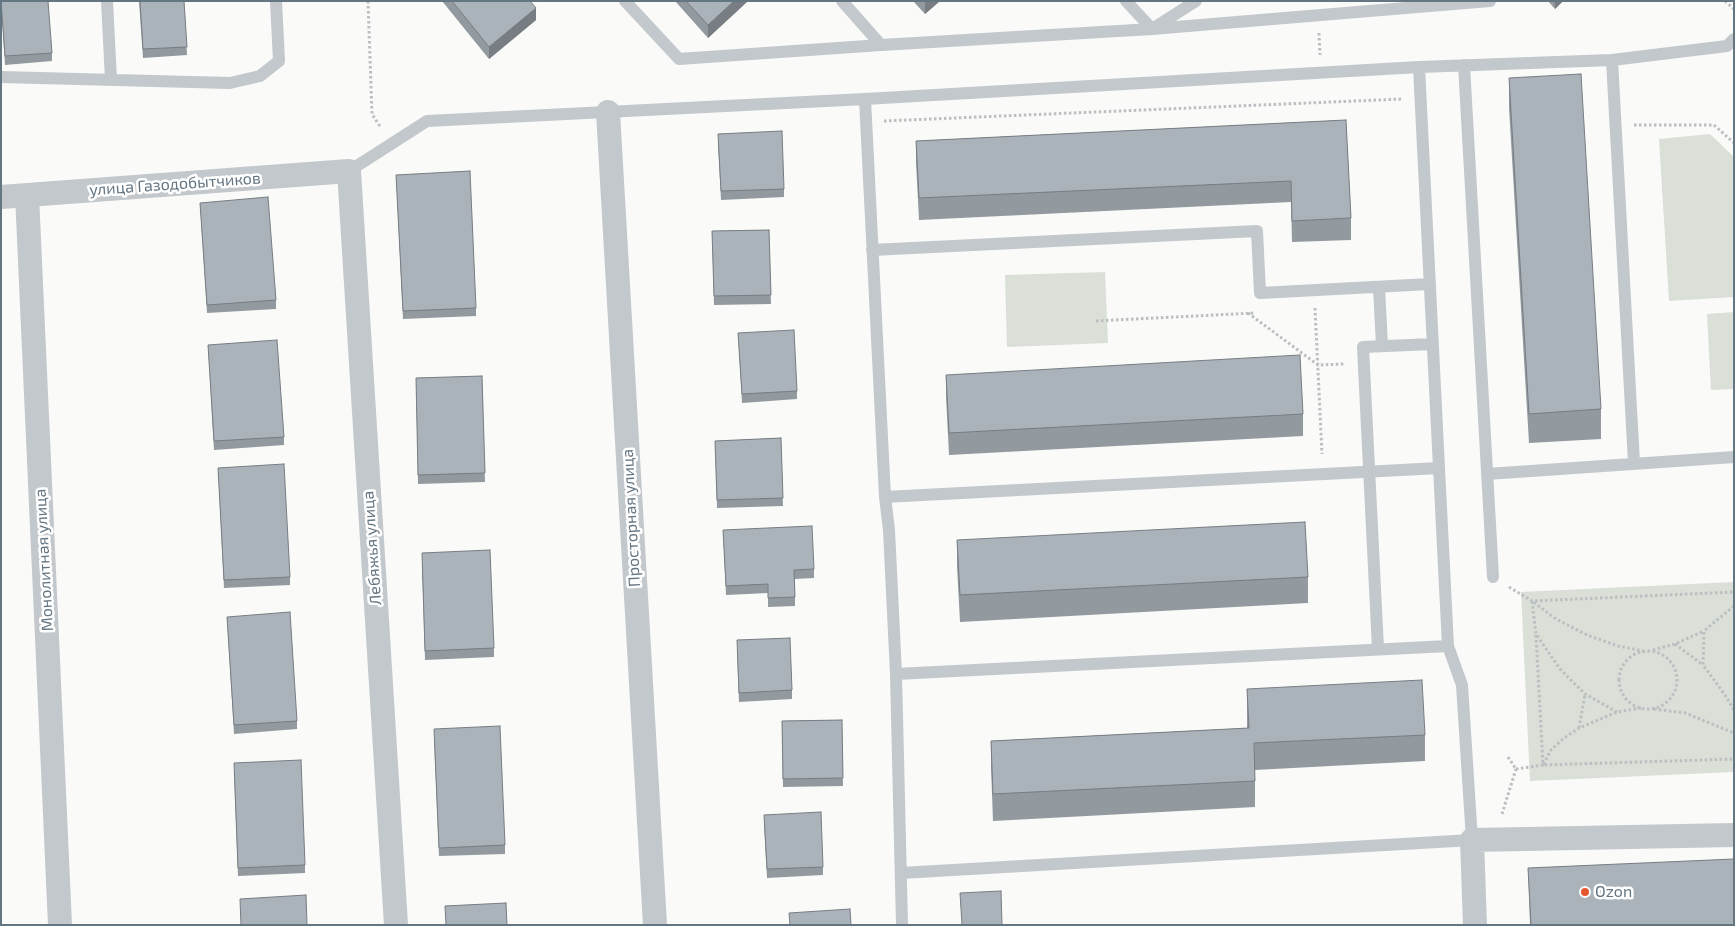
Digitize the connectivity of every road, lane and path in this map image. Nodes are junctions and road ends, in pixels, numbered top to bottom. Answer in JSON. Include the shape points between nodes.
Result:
{"nodes":[{"id":1,"x":107,"y":1,"type":"edge"},
{"id":2,"x":276,"y":1,"type":"edge"},
{"id":3,"x":368,"y":1,"type":"edge"},
{"id":4,"x":625,"y":1,"type":"edge"},
{"id":5,"x":842,"y":1,"type":"edge"},
{"id":6,"x":1126,"y":1,"type":"edge"},
{"id":7,"x":1196,"y":1,"type":"edge"},
{"id":8,"x":1490,"y":1,"type":"edge"},
{"id":9,"x":1725,"y":1,"type":"edge"},
{"id":10,"x":1734,"y":8,"type":"edge"},
{"id":11,"x":1319,"y":15,"type":"junction"},
{"id":12,"x":1152,"y":29,"type":"junction"},
{"id":13,"x":1734,"y":39,"type":"edge"},
{"id":14,"x":881,"y":45,"type":"junction"},
{"id":15,"x":1612,"y":60,"type":"junction"},
{"id":16,"x":1464,"y":65,"type":"junction"},
{"id":17,"x":1419,"y":67,"type":"junction"},
{"id":18,"x":1320,"y":73,"type":"junction"},
{"id":19,"x":1,"y":77,"type":"edge"},
{"id":20,"x":112,"y":80,"type":"junction"},
{"id":21,"x":865,"y":99,"type":"junction"},
{"id":22,"x":1421,"y":99,"type":"junction"},
{"id":23,"x":608,"y":112,"type":"junction"},
{"id":24,"x":866,"y":122,"type":"junction"},
{"id":25,"x":1616,"y":125,"type":"junction"},
{"id":26,"x":1734,"y":143,"type":"edge"},
{"id":27,"x":391,"y":144,"type":"junction"},
{"id":28,"x":349,"y":171,"type":"junction"},
{"id":29,"x":27,"y":195,"type":"junction"},
{"id":30,"x":1,"y":197,"type":"edge"},
{"id":31,"x":872,"y":250,"type":"junction"},
{"id":32,"x":1430,"y":284,"type":"junction"},
{"id":33,"x":1379,"y":287,"type":"junction"},
{"id":34,"x":1314,"y":290,"type":"junction"},
{"id":35,"x":1257,"y":312,"type":"dead end"},
{"id":36,"x":1247,"y":313,"type":"junction"},
{"id":37,"x":1096,"y":321,"type":"dead end"},
{"id":38,"x":1433,"y":344,"type":"junction"},
{"id":39,"x":1382,"y":346,"type":"junction"},
{"id":40,"x":1318,"y":365,"type":"junction"},
{"id":41,"x":1734,"y":457,"type":"edge"},
{"id":42,"x":1634,"y":463,"type":"junction"},
{"id":43,"x":1439,"y":468,"type":"junction"},
{"id":44,"x":1369,"y":472,"type":"junction"},
{"id":45,"x":1323,"y":474,"type":"junction"},
{"id":46,"x":1486,"y":474,"type":"junction"},
{"id":47,"x":884,"y":496,"type":"junction"},
{"id":48,"x":1493,"y":577,"type":"joint"},
{"id":49,"x":1734,"y":592,"type":"edge"},
{"id":50,"x":1532,"y":601,"type":"junction"},
{"id":51,"x":1734,"y":606,"type":"edge"},
{"id":52,"x":1704,"y":631,"type":"junction"},
{"id":53,"x":1536,"y":634,"type":"junction"},
{"id":54,"x":1675,"y":644,"type":"junction"},
{"id":55,"x":1448,"y":646,"type":"junction"},
{"id":56,"x":1378,"y":649,"type":"junction"},
{"id":57,"x":1652,"y":650,"type":"junction"},
{"id":58,"x":1643,"y":651,"type":"junction"},
{"id":59,"x":1703,"y":665,"type":"junction"},
{"id":60,"x":896,"y":674,"type":"junction"},
{"id":61,"x":1585,"y":694,"type":"junction"},
{"id":62,"x":1641,"y":708,"type":"junction"},
{"id":63,"x":1651,"y":709,"type":"junction"},
{"id":64,"x":1734,"y":710,"type":"edge"},
{"id":65,"x":1617,"y":712,"type":"junction"},
{"id":66,"x":1579,"y":728,"type":"junction"},
{"id":67,"x":1734,"y":733,"type":"edge"},
{"id":68,"x":1508,"y":758,"type":"dead end"},
{"id":69,"x":1734,"y":759,"type":"edge"},
{"id":70,"x":1543,"y":765,"type":"junction"},
{"id":71,"x":1516,"y":769,"type":"junction"},
{"id":72,"x":1734,"y":835,"type":"edge"},
{"id":73,"x":1483,"y":840,"type":"junction"},
{"id":74,"x":901,"y":873,"type":"junction"},
{"id":75,"x":60,"y":925,"type":"edge"},
{"id":76,"x":396,"y":925,"type":"edge"},
{"id":77,"x":655,"y":925,"type":"edge"},
{"id":78,"x":902,"y":925,"type":"edge"},
{"id":79,"x":1475,"y":925,"type":"edge"}],
"edges":[{"from":1,"to":20,"type":"lane"},
{"from":2,"to":20,"type":"lane","via":[[279,61],[260,76],[230,83]]},
{"from":3,"to":27,"type":"path","via":[[372,114]]},
{"from":4,"to":14,"type":"lane","via":[[679,59]]},
{"from":5,"to":14,"type":"lane"},
{"from":6,"to":12,"type":"lane"},
{"from":7,"to":12,"type":"lane"},
{"from":8,"to":11,"type":"lane"},
{"from":9,"to":10,"type":"path"},
{"from":11,"to":12,"type":"lane"},
{"from":11,"to":18,"type":"path"},
{"from":12,"to":14,"type":"lane"},
{"from":13,"to":15,"type":"lane","via":[[1728,46]]},
{"from":15,"to":16,"type":"lane"},
{"from":15,"to":25,"type":"lane"},
{"from":16,"to":17,"type":"lane"},
{"from":16,"to":46,"type":"lane"},
{"from":17,"to":18,"type":"lane"},
{"from":17,"to":22,"type":"lane"},
{"from":18,"to":21,"type":"lane"},
{"from":19,"to":20,"type":"lane"},
{"from":21,"to":23,"type":"lane"},
{"from":21,"to":24,"type":"lane"},
{"from":22,"to":24,"type":"path"},
{"from":22,"to":32,"type":"lane"},
{"from":23,"to":27,"type":"lane","via":[[427,121]]},
{"from":23,"to":77,"type":"street","name":"Просторная улица"},
{"from":24,"to":31,"type":"lane"},
{"from":25,"to":26,"type":"path","via":[[1714,125]]},
{"from":25,"to":42,"type":"lane"},
{"from":27,"to":28,"type":"lane"},
{"from":28,"to":29,"type":"street","name":"улица Газодобытчиков"},
{"from":28,"to":76,"type":"street","name":"Лебяжья улица"},
{"from":29,"to":30,"type":"street","name":"улица Газодобытчиков"},
{"from":29,"to":75,"type":"street","name":"Монолитная улица"},
{"from":31,"to":34,"type":"lane","via":[[1257,231],[1260,293]]},
{"from":31,"to":47,"type":"lane"},
{"from":32,"to":33,"type":"lane"},
{"from":32,"to":38,"type":"lane"},
{"from":33,"to":34,"type":"lane"},
{"from":33,"to":39,"type":"lane"},
{"from":34,"to":40,"type":"path"},
{"from":35,"to":36,"type":"path"},
{"from":36,"to":37,"type":"path"},
{"from":36,"to":40,"type":"path"},
{"from":38,"to":39,"type":"lane"},
{"from":38,"to":43,"type":"lane"},
{"from":39,"to":44,"type":"lane","via":[[1363,347]]},
{"from":40,"to":45,"type":"path"},
{"from":41,"to":42,"type":"lane"},
{"from":42,"to":46,"type":"lane"},
{"from":43,"to":44,"type":"lane"},
{"from":43,"to":55,"type":"lane"},
{"from":44,"to":45,"type":"lane"},
{"from":44,"to":56,"type":"lane"},
{"from":45,"to":47,"type":"lane"},
{"from":46,"to":48,"type":"lane"},
{"from":47,"to":60,"type":"lane","via":[[889,530]]},
{"from":48,"to":50,"type":"path"},
{"from":49,"to":50,"type":"path"},
{"from":50,"to":53,"type":"path"},
{"from":50,"to":58,"type":"path","via":[[1556,619],[1587,635]]},
{"from":51,"to":52,"type":"path"},
{"from":52,"to":54,"type":"path"},
{"from":52,"to":59,"type":"path"},
{"from":53,"to":61,"type":"path","via":[[1560,669]]},
{"from":53,"to":70,"type":"path"},
{"from":54,"to":57,"type":"path"},
{"from":54,"to":59,"type":"path"},
{"from":55,"to":56,"type":"lane"},
{"from":55,"to":73,"type":"lane","via":[[1462,685]]},
{"from":56,"to":60,"type":"lane"},
{"from":57,"to":58,"type":"path"},
{"from":57,"to":63,"type":"path","via":[[1674,666],[1677,684],[1668,701]]},
{"from":58,"to":62,"type":"path","via":[[1626,660],[1618,678],[1624,697]]},
{"from":59,"to":64,"type":"path"},
{"from":60,"to":74,"type":"lane"},
{"from":61,"to":65,"type":"path"},
{"from":61,"to":66,"type":"path"},
{"from":62,"to":63,"type":"path"},
{"from":62,"to":65,"type":"path"},
{"from":63,"to":67,"type":"path","via":[[1685,713]]},
{"from":65,"to":66,"type":"path"},
{"from":66,"to":70,"type":"path","via":[[1551,750]]},
{"from":68,"to":71,"type":"path"},
{"from":69,"to":70,"type":"path"},
{"from":70,"to":71,"type":"path"},
{"from":71,"to":73,"type":"path"},
{"from":72,"to":73,"type":"street"},
{"from":73,"to":74,"type":"lane"},
{"from":73,"to":79,"type":"street"},
{"from":74,"to":78,"type":"lane"}]}
